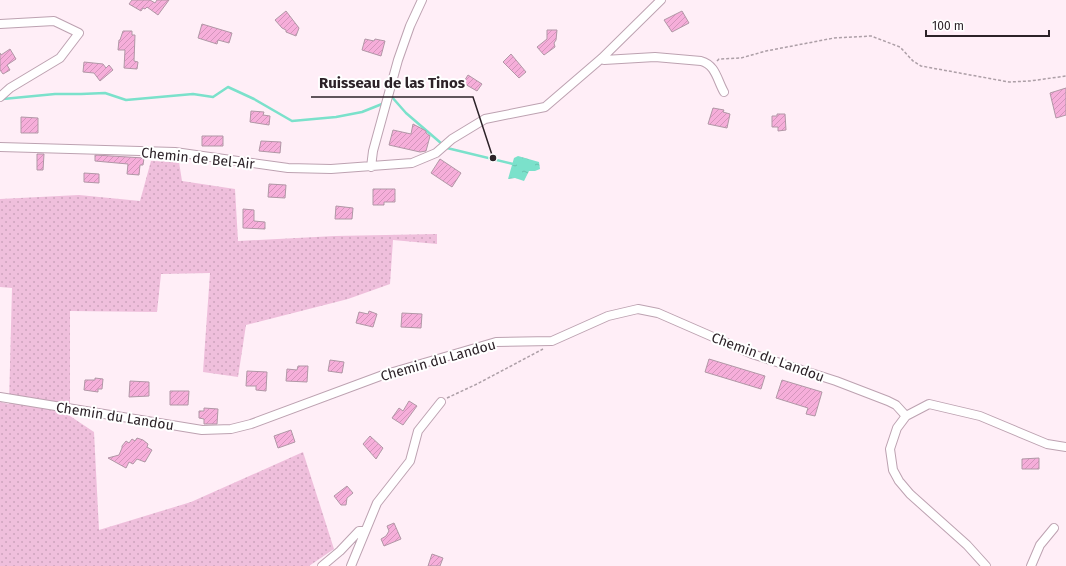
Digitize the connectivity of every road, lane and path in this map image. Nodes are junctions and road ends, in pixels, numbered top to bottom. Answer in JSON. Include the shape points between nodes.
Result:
{"nodes":[{"id":1,"x":422,"y":0,"type":"edge"},
{"id":2,"x":661,"y":0,"type":"edge"},
{"id":3,"x":0,"y":24,"type":"edge"},
{"id":4,"x":602,"y":58,"type":"junction"},
{"id":5,"x":711,"y":66,"type":"junction"},
{"id":6,"x":1066,"y":76,"type":"edge"},
{"id":7,"x":724,"y":92,"type":"dead end"},
{"id":8,"x":0,"y":97,"type":"edge"},
{"id":9,"x":0,"y":147,"type":"edge"},
{"id":10,"x":371,"y":167,"type":"junction"},
{"id":11,"x":546,"y":342,"type":"junction"},
{"id":12,"x":0,"y":397,"type":"edge"},
{"id":13,"x":441,"y":402,"type":"joint"},
{"id":14,"x":906,"y":416,"type":"junction"},
{"id":15,"x":1066,"y":446,"type":"edge"},
{"id":16,"x":1054,"y":528,"type":"dead end"},
{"id":17,"x":365,"y":531,"type":"junction"},
{"id":18,"x":322,"y":566,"type":"edge"},
{"id":19,"x":351,"y":566,"type":"edge"},
{"id":20,"x":986,"y":566,"type":"edge"},
{"id":21,"x":1031,"y":566,"type":"edge"}],
"edges":[{"from":1,"to":10,"type":"street","via":[[398,60]]},
{"from":2,"to":4,"type":"street","name":"Chemin de Bel-Air"},
{"from":3,"to":8,"type":"street","via":[[54,21],[79,33],[60,58],[10,88]]},
{"from":4,"to":5,"type":"street","via":[[604,60],[655,56],[701,61]]},
{"from":4,"to":10,"type":"street","name":"Chemin de Bel-Air","via":[[545,107],[485,119],[452,139],[436,153],[412,163]]},
{"from":5,"to":6,"type":"path","via":[[719,60],[741,58],[834,38],[871,36],[900,47],[917,64],[953,72],[1020,82]]},
{"from":5,"to":7,"type":"street"},
{"from":9,"to":10,"type":"street","name":"Chemin de Bel-Air","via":[[176,152],[288,168]]},
{"from":11,"to":12,"type":"street","name":"Chemin du Landou","via":[[514,341],[488,344],[383,375],[250,424],[221,430],[202,430]]},
{"from":11,"to":13,"type":"path","via":[[540,351]]},
{"from":11,"to":14,"type":"street","name":"Chemin du Landou","via":[[615,314],[638,309],[652,310],[752,354],[888,401],[896,405]]},
{"from":13,"to":17,"type":"street","via":[[420,428],[410,461],[380,499]]},
{"from":14,"to":15,"type":"street","via":[[929,404],[980,416],[1047,444]]},
{"from":14,"to":20,"type":"street","via":[[891,441],[890,457],[895,476],[910,494],[967,545]]},
{"from":16,"to":21,"type":"street","via":[[1040,545]]},
{"from":17,"to":18,"type":"street","via":[[360,531]]},
{"from":17,"to":19,"type":"street"}]}
